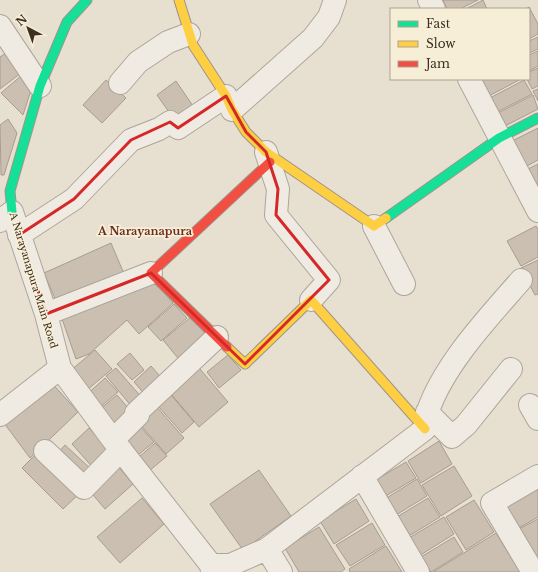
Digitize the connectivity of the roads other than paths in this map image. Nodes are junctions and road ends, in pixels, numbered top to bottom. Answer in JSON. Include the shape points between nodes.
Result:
{"nodes":[{"id":1,"x":87,"y":0,"type":"edge"},
{"id":2,"x":179,"y":0,"type":"edge"},
{"id":3,"x":335,"y":0,"type":"edge"},
{"id":4,"x":0,"y":26,"type":"edge"},
{"id":5,"x":189,"y":34,"type":"junction"},
{"id":6,"x":470,"y":80,"type":"edge"},
{"id":7,"x":120,"y":83,"type":"dead end"},
{"id":8,"x":40,"y":86,"type":"junction"},
{"id":9,"x":229,"y":103,"type":"junction"},
{"id":10,"x":538,"y":118,"type":"edge"},
{"id":11,"x":499,"y":138,"type":"junction"},
{"id":12,"x":268,"y":157,"type":"junction"},
{"id":13,"x":4,"y":209,"type":"edge"},
{"id":14,"x":538,"y":211,"type":"edge"},
{"id":15,"x":374,"y":226,"type":"junction"},
{"id":16,"x":19,"y":234,"type":"junction"},
{"id":17,"x":151,"y":273,"type":"junction"},
{"id":18,"x":521,"y":280,"type":"dead end"},
{"id":19,"x":404,"y":284,"type":"dead end"},
{"id":20,"x":311,"y":300,"type":"junction"},
{"id":21,"x":46,"y":314,"type":"junction"},
{"id":22,"x":217,"y":337,"type":"junction"},
{"id":23,"x":60,"y":368,"type":"junction"},
{"id":24,"x":511,"y":369,"type":"dead end"},
{"id":25,"x":0,"y":415,"type":"edge"},
{"id":26,"x":426,"y":420,"type":"junction"},
{"id":27,"x":117,"y":445,"type":"junction"},
{"id":28,"x":45,"y":451,"type":"dead end"},
{"id":29,"x":362,"y":476,"type":"junction"},
{"id":30,"x":538,"y":476,"type":"edge"},
{"id":31,"x":267,"y":549,"type":"junction"},
{"id":32,"x":212,"y":569,"type":"edge"},
{"id":33,"x":281,"y":572,"type":"edge"},
{"id":34,"x":418,"y":572,"type":"edge"},
{"id":35,"x":533,"y":572,"type":"edge"}],
"edges":[{"from":1,"to":8,"type":"street","name":"A Narayanapura Main Road","via":[[67,22]]},
{"from":2,"to":5,"type":"street"},
{"from":3,"to":9,"type":"street","via":[[329,17],[313,38]]},
{"from":4,"to":8,"type":"street"},
{"from":5,"to":7,"type":"street","via":[[168,42],[138,62]]},
{"from":5,"to":9,"type":"street"},
{"from":6,"to":11,"type":"street"},
{"from":8,"to":13,"type":"street","name":"A Narayanapura Main Road"},
{"from":9,"to":12,"type":"street","via":[[246,132]]},
{"from":9,"to":16,"type":"street","via":[[178,128],[170,122],[131,140],[74,199]]},
{"from":10,"to":11,"type":"street"},
{"from":11,"to":14,"type":"street"},
{"from":11,"to":15,"type":"street"},
{"from":12,"to":15,"type":"street"},
{"from":12,"to":17,"type":"street","via":[[222,208]]},
{"from":12,"to":20,"type":"street","via":[[278,189],[276,215],[329,280]]},
{"from":13,"to":16,"type":"street","name":"A Narayanapura Main Road"},
{"from":15,"to":19,"type":"street"},
{"from":16,"to":21,"type":"street","name":"A Narayanapura Main Road"},
{"from":17,"to":21,"type":"street"},
{"from":17,"to":22,"type":"street"},
{"from":18,"to":26,"type":"street","via":[[483,324],[444,376]]},
{"from":20,"to":22,"type":"street","via":[[246,364]]},
{"from":20,"to":26,"type":"street"},
{"from":21,"to":23,"type":"street","name":"A Narayanapura Main Road"},
{"from":22,"to":27,"type":"street","via":[[136,413],[138,415]]},
{"from":23,"to":25,"type":"street"},
{"from":23,"to":27,"type":"street","name":"A Narayanapura Main Road"},
{"from":24,"to":26,"type":"street","via":[[466,425],[452,437]]},
{"from":26,"to":29,"type":"street"},
{"from":27,"to":28,"type":"street","via":[[84,488]]},
{"from":27,"to":32,"type":"street","name":"A Narayanapura Main Road"},
{"from":29,"to":31,"type":"street"},
{"from":29,"to":34,"type":"street"},
{"from":30,"to":35,"type":"street","via":[[492,503]]},
{"from":31,"to":32,"type":"street","via":[[230,565]]},
{"from":31,"to":33,"type":"street"}]}
